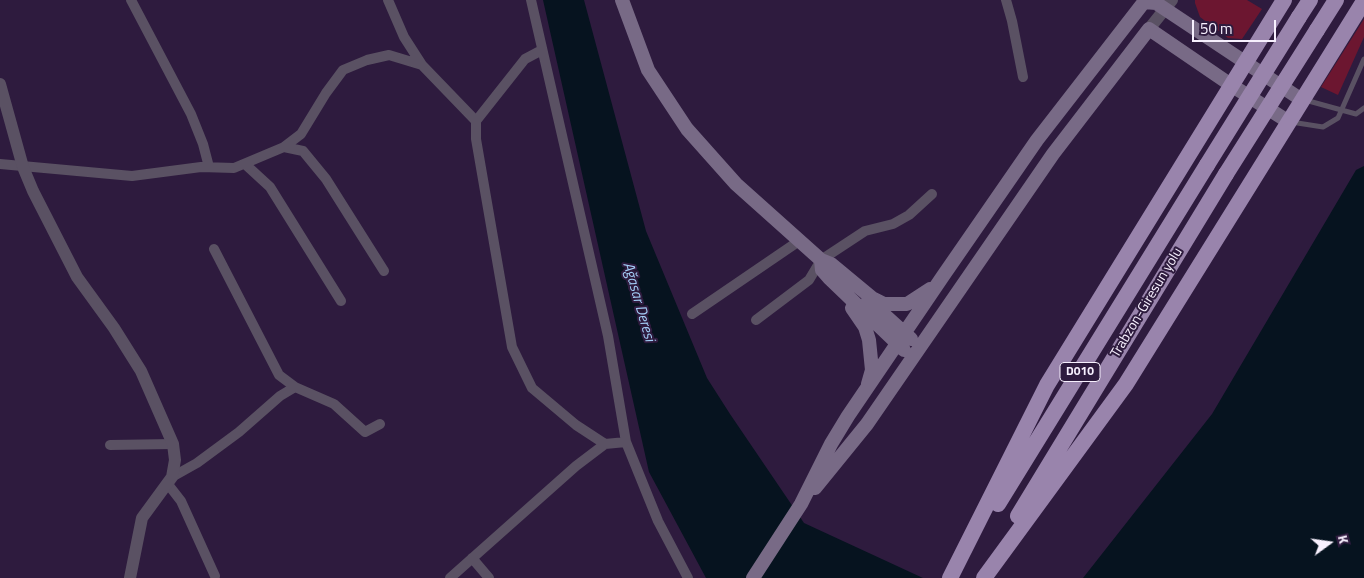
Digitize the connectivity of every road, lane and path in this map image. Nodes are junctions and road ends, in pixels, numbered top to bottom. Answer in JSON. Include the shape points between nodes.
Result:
{"nodes":[{"id":1,"x":132,"y":0,"type":"edge"},
{"id":2,"x":388,"y":0,"type":"edge"},
{"id":3,"x":531,"y":0,"type":"edge"},
{"id":4,"x":622,"y":0,"type":"edge"},
{"id":5,"x":1006,"y":0,"type":"edge"},
{"id":6,"x":1284,"y":0,"type":"edge"},
{"id":7,"x":1310,"y":0,"type":"edge"},
{"id":8,"x":1336,"y":0,"type":"edge"},
{"id":9,"x":1145,"y":1,"type":"edge"},
{"id":10,"x":1364,"y":1,"type":"edge"},
{"id":11,"x":1169,"y":4,"type":"edge"},
{"id":12,"x":1149,"y":29,"type":"junction"},
{"id":13,"x":542,"y":50,"type":"junction"},
{"id":14,"x":1364,"y":59,"type":"edge"},
{"id":15,"x":1245,"y":64,"type":"junction"},
{"id":16,"x":422,"y":65,"type":"junction"},
{"id":17,"x":1023,"y":77,"type":"dead end"},
{"id":18,"x":0,"y":84,"type":"edge"},
{"id":19,"x":1231,"y":86,"type":"junction"},
{"id":20,"x":1302,"y":100,"type":"junction"},
{"id":21,"x":1364,"y":108,"type":"edge"},
{"id":22,"x":1343,"y":110,"type":"junction"},
{"id":23,"x":476,"y":121,"type":"junction"},
{"id":24,"x":1289,"y":122,"type":"junction"},
{"id":25,"x":284,"y":147,"type":"junction"},
{"id":26,"x":0,"y":164,"type":"edge"},
{"id":27,"x":245,"y":164,"type":"junction"},
{"id":28,"x":23,"y":167,"type":"junction"},
{"id":29,"x":209,"y":167,"type":"junction"},
{"id":30,"x":932,"y":194,"type":"dead end"},
{"id":31,"x":799,"y":241,"type":"junction"},
{"id":32,"x":214,"y":249,"type":"dead end"},
{"id":33,"x":821,"y":260,"type":"junction"},
{"id":34,"x":384,"y":271,"type":"dead end"},
{"id":35,"x":943,"y":276,"type":"junction"},
{"id":36,"x":829,"y":278,"type":"junction"},
{"id":37,"x":845,"y":278,"type":"junction"},
{"id":38,"x":342,"y":301,"type":"dead end"},
{"id":39,"x":692,"y":314,"type":"dead end"},
{"id":40,"x":756,"y":320,"type":"dead end"},
{"id":41,"x":902,"y":339,"type":"junction"},
{"id":42,"x":915,"y":353,"type":"junction"},
{"id":43,"x":295,"y":387,"type":"junction"},
{"id":44,"x":867,"y":389,"type":"junction"},
{"id":45,"x":380,"y":424,"type":"dead end"},
{"id":46,"x":626,"y":442,"type":"junction"},
{"id":47,"x":110,"y":444,"type":"dead end"},
{"id":48,"x":173,"y":444,"type":"junction"},
{"id":49,"x":605,"y":444,"type":"junction"},
{"id":50,"x":170,"y":480,"type":"junction"},
{"id":51,"x":801,"y":504,"type":"junction"},
{"id":52,"x":472,"y":558,"type":"junction"},
{"id":53,"x":215,"y":576,"type":"dead end"},
{"id":54,"x":130,"y":578,"type":"edge"},
{"id":55,"x":450,"y":578,"type":"edge"},
{"id":56,"x":489,"y":578,"type":"edge"},
{"id":57,"x":688,"y":578,"type":"edge"},
{"id":58,"x":753,"y":578,"type":"edge"},
{"id":59,"x":951,"y":578,"type":"edge"},
{"id":60,"x":982,"y":578,"type":"edge"}],
"edges":[{"from":1,"to":29,"type":"street","via":[[191,114]]},
{"from":2,"to":16,"type":"street","via":[[404,37]]},
{"from":3,"to":13,"type":"street"},
{"from":4,"to":31,"type":"main road","via":[[648,70],[686,128],[736,184]]},
{"from":5,"to":17,"type":"street"},
{"from":6,"to":15,"type":"highway"},
{"from":7,"to":59,"type":"highway","number":"D010","bridge":true},
{"from":8,"to":60,"type":"highway","name":"Trabzon-Giresun yolu","number":"D010","bridge":true,"via":[[1226,174]]},
{"from":9,"to":11,"type":"main road"},
{"from":9,"to":35,"type":"main road","via":[[1037,140]]},
{"from":10,"to":20,"type":"highway"},
{"from":11,"to":12,"type":"street"},
{"from":11,"to":15,"type":"main road"},
{"from":12,"to":19,"type":"main road"},
{"from":12,"to":42,"type":"main road","via":[[1053,154]]},
{"from":13,"to":23,"type":"street","via":[[525,59]]},
{"from":13,"to":46,"type":"street","via":[[608,336]]},
{"from":14,"to":22,"type":"lane"},
{"from":15,"to":19,"type":"highway"},
{"from":15,"to":20,"type":"main road"},
{"from":16,"to":23,"type":"street"},
{"from":16,"to":25,"type":"street","via":[[389,55],[343,70],[301,134]]},
{"from":18,"to":28,"type":"street"},
{"from":19,"to":24,"type":"main road"},
{"from":19,"to":59,"type":"highway","via":[[1047,385]]},
{"from":20,"to":22,"type":"lane"},
{"from":20,"to":24,"type":"highway"},
{"from":21,"to":22,"type":"lane","via":[[1356,114]]},
{"from":22,"to":24,"type":"lane","via":[[1338,118],[1323,127]]},
{"from":23,"to":49,"type":"street","via":[[476,139],[512,347],[532,388],[576,425]]},
{"from":24,"to":60,"type":"highway","via":[[1126,384]]},
{"from":25,"to":27,"type":"street"},
{"from":25,"to":34,"type":"street","via":[[303,152],[326,179]]},
{"from":26,"to":28,"type":"street"},
{"from":27,"to":29,"type":"street","via":[[234,168]]},
{"from":27,"to":38,"type":"street","via":[[270,187]]},
{"from":28,"to":29,"type":"street","via":[[132,176]]},
{"from":28,"to":48,"type":"street","via":[[77,277],[142,370]]},
{"from":30,"to":33,"type":"street","via":[[909,215],[893,224],[865,231]]},
{"from":31,"to":33,"type":"main road"},
{"from":31,"to":39,"type":"street"},
{"from":32,"to":43,"type":"street","via":[[279,376]]},
{"from":33,"to":36,"type":"main road","via":[[822,270]]},
{"from":33,"to":37,"type":"main road","via":[[831,264]]},
{"from":33,"to":40,"type":"street","via":[[809,280]]},
{"from":35,"to":37,"type":"main road","via":[[926,294],[895,306],[872,298]]},
{"from":35,"to":41,"type":"main road"},
{"from":36,"to":41,"type":"main road"},
{"from":36,"to":44,"type":"main road","via":[[858,315],[867,334],[872,363]]},
{"from":37,"to":41,"type":"main road"},
{"from":41,"to":42,"type":"main road","via":[[905,351]]},
{"from":41,"to":44,"type":"main road"},
{"from":42,"to":51,"type":"main road","via":[[867,424]]},
{"from":43,"to":45,"type":"street","via":[[334,404],[365,432]]},
{"from":43,"to":50,"type":"street","via":[[239,432]]},
{"from":44,"to":51,"type":"main road","via":[[831,444]]},
{"from":46,"to":49,"type":"street"},
{"from":46,"to":57,"type":"street","via":[[658,521]]},
{"from":47,"to":48,"type":"street"},
{"from":48,"to":50,"type":"street","via":[[175,460]]},
{"from":49,"to":52,"type":"street"},
{"from":50,"to":53,"type":"street"},
{"from":50,"to":54,"type":"street","via":[[142,518]]},
{"from":51,"to":58,"type":"main road"},
{"from":52,"to":55,"type":"street"},
{"from":52,"to":56,"type":"street"}]}
